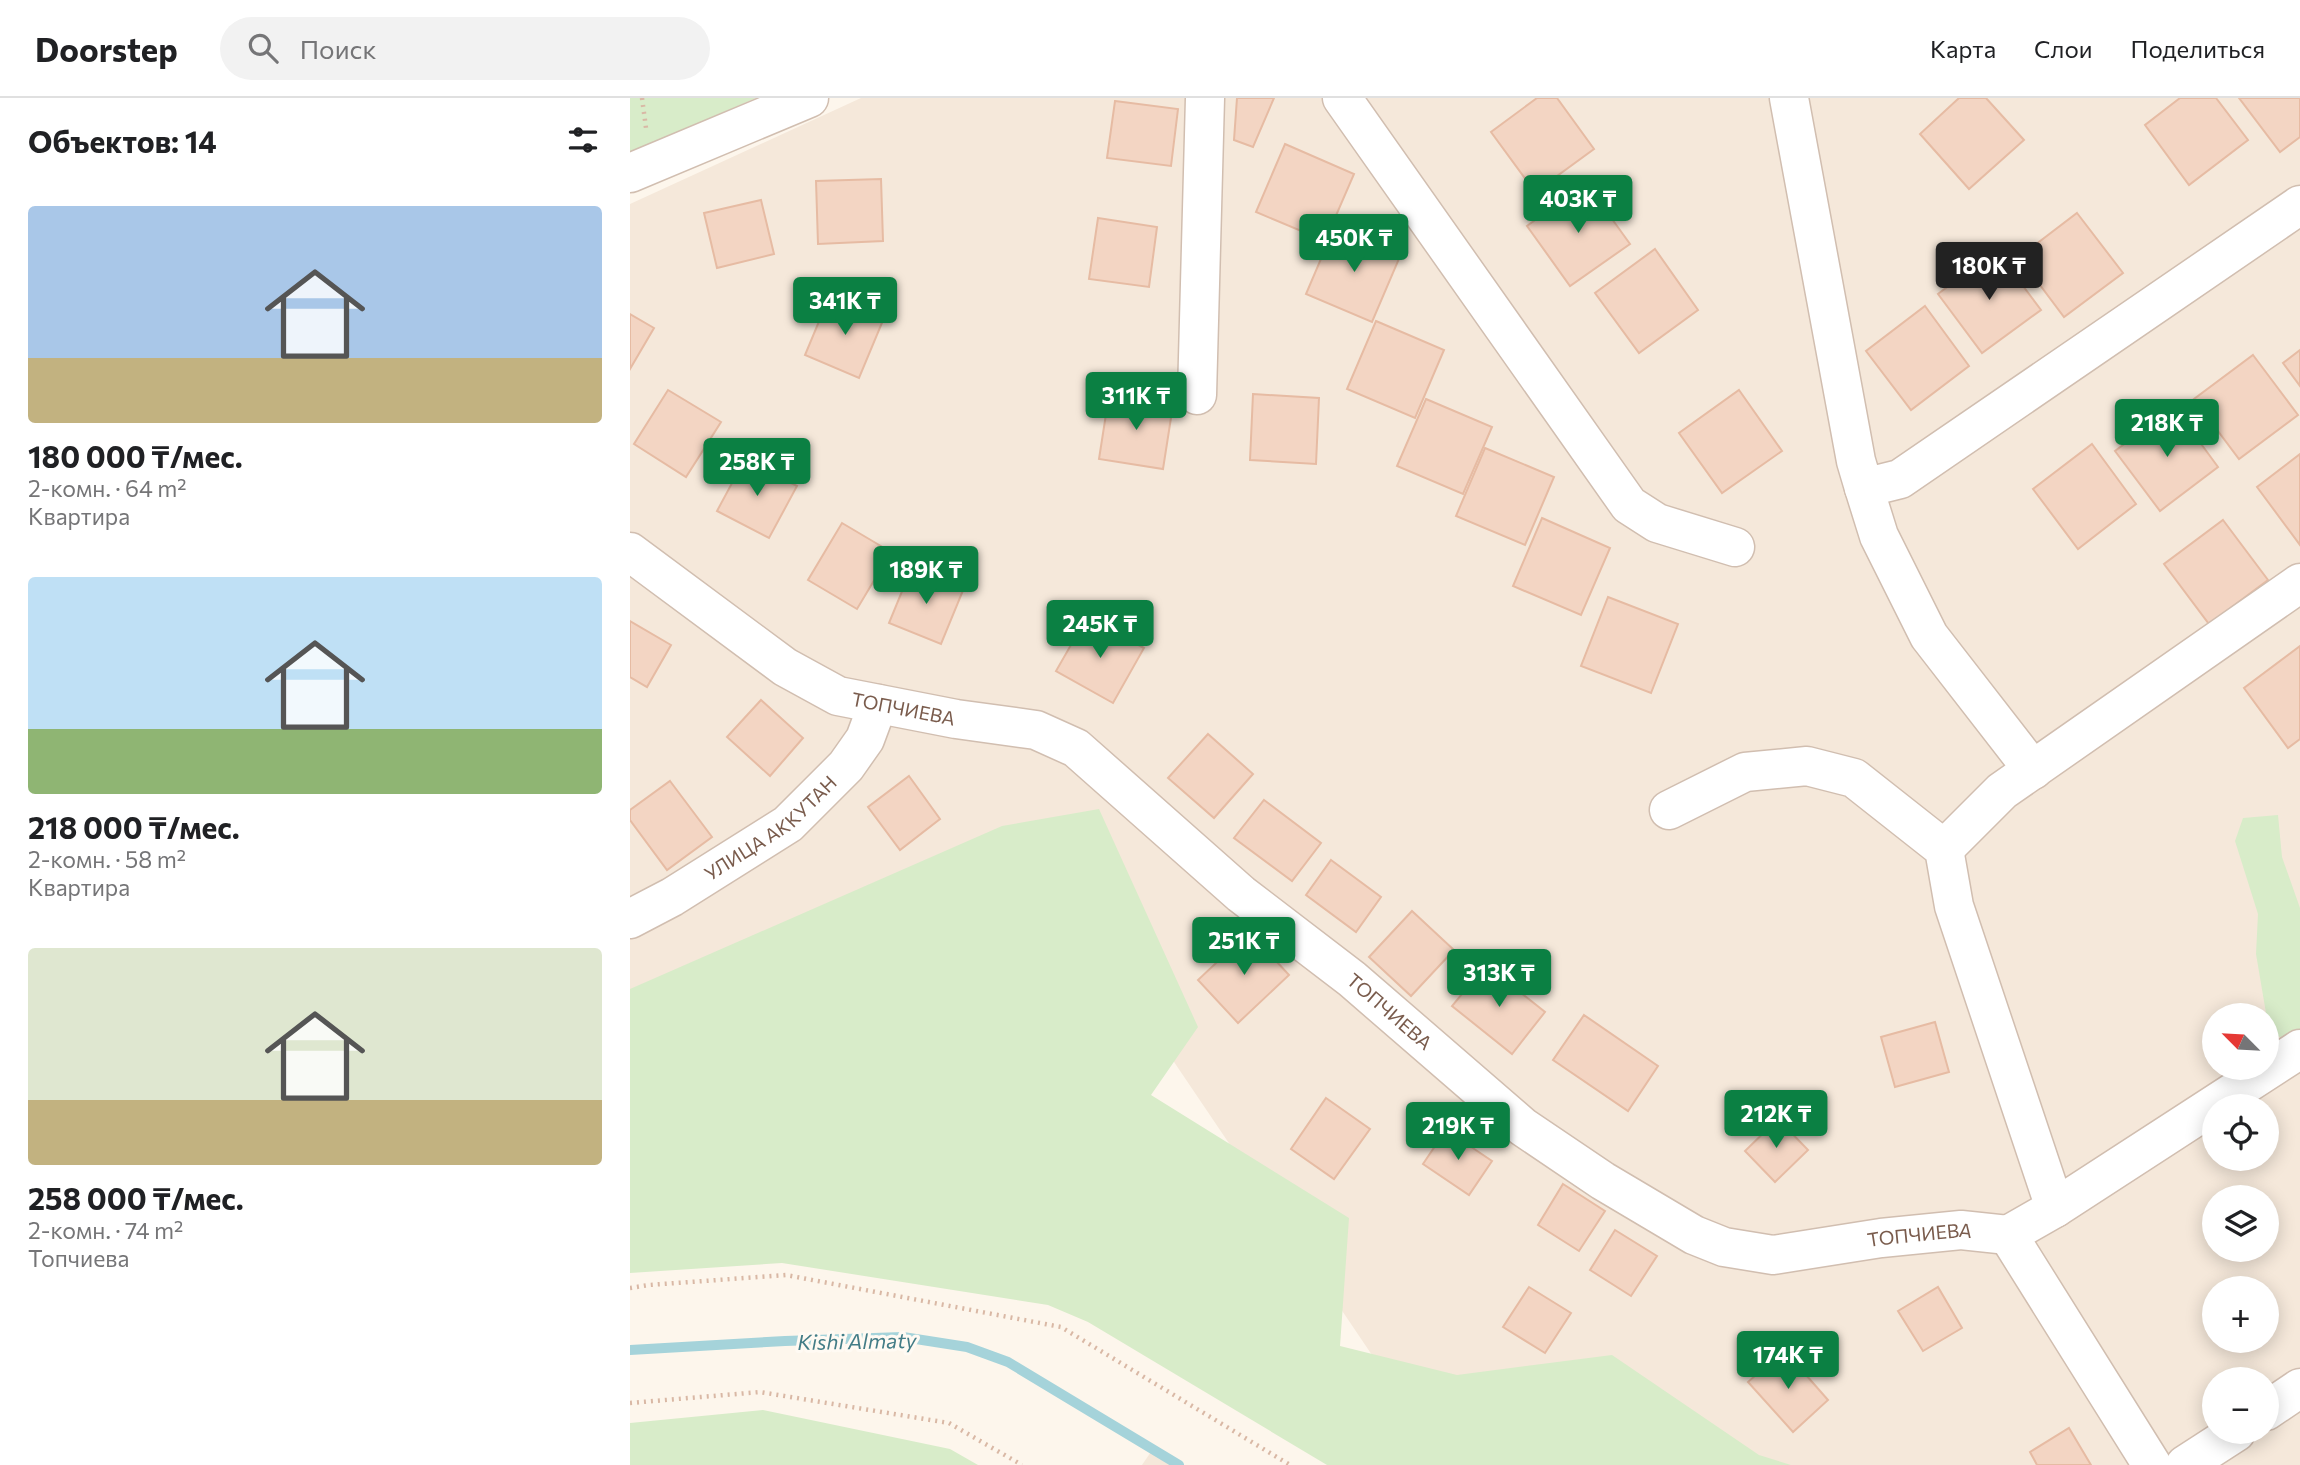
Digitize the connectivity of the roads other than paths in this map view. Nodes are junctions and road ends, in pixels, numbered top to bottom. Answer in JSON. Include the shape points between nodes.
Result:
{"nodes":[{"id":1,"x":809,"y":98,"type":"edge"},
{"id":2,"x":1205,"y":98,"type":"edge"},
{"id":3,"x":1342,"y":98,"type":"edge"},
{"id":4,"x":1789,"y":98,"type":"edge"},
{"id":5,"x":630,"y":173,"type":"edge"},
{"id":6,"x":2300,"y":205,"type":"edge"},
{"id":7,"x":1197,"y":395,"type":"dead end"},
{"id":8,"x":1864,"y":488,"type":"junction"},
{"id":9,"x":1735,"y":547,"type":"dead end"},
{"id":10,"x":630,"y":552,"type":"edge"},
{"id":11,"x":2300,"y":583,"type":"edge"},
{"id":12,"x":878,"y":704,"type":"junction"},
{"id":13,"x":2033,"y":769,"type":"junction"},
{"id":14,"x":1669,"y":810,"type":"dead end"},
{"id":15,"x":1944,"y":849,"type":"junction"},
{"id":16,"x":630,"y":919,"type":"edge"},
{"id":17,"x":2300,"y":1049,"type":"edge"},
{"id":18,"x":2055,"y":1208,"type":"junction"},
{"id":19,"x":2008,"y":1235,"type":"junction"},
{"id":20,"x":2300,"y":1388,"type":"edge"},
{"id":21,"x":2279,"y":1402,"type":"edge"},
{"id":22,"x":2217,"y":1444,"type":"edge"},
{"id":23,"x":2152,"y":1465,"type":"edge"},
{"id":24,"x":2185,"y":1465,"type":"edge"}],
"edges":[{"from":1,"to":5,"type":"street"},
{"from":2,"to":7,"type":"street"},
{"from":3,"to":9,"type":"street","via":[[1629,505],[1657,523]]},
{"from":4,"to":8,"type":"street"},
{"from":6,"to":8,"type":"street","via":[[1900,479]]},
{"from":8,"to":13,"type":"street","via":[[1879,536],[1929,636]]},
{"from":10,"to":12,"type":"street","name":"ТОПЧИЕВА","via":[[785,667],[838,696]]},
{"from":11,"to":13,"type":"street"},
{"from":12,"to":16,"type":"street","name":"УЛИЦА АККУТАН","via":[[865,739],[846,766],[788,824]]},
{"from":12,"to":19,"type":"street","name":"ТОПЧИЕВА","via":[[1036,730],[1076,748],[1241,894],[1352,979],[1523,1127],[1694,1235],[1724,1247],[1773,1255],[1961,1230]]},
{"from":13,"to":15,"type":"street","via":[[2002,791]]},
{"from":14,"to":15,"type":"street","via":[[1745,772],[1807,766],[1854,778]]},
{"from":15,"to":18,"type":"street","via":[[1954,906]]},
{"from":17,"to":18,"type":"street"},
{"from":18,"to":19,"type":"street"},
{"from":19,"to":23,"type":"street"},
{"from":20,"to":21,"type":"street"},
{"from":22,"to":24,"type":"street"}]}
